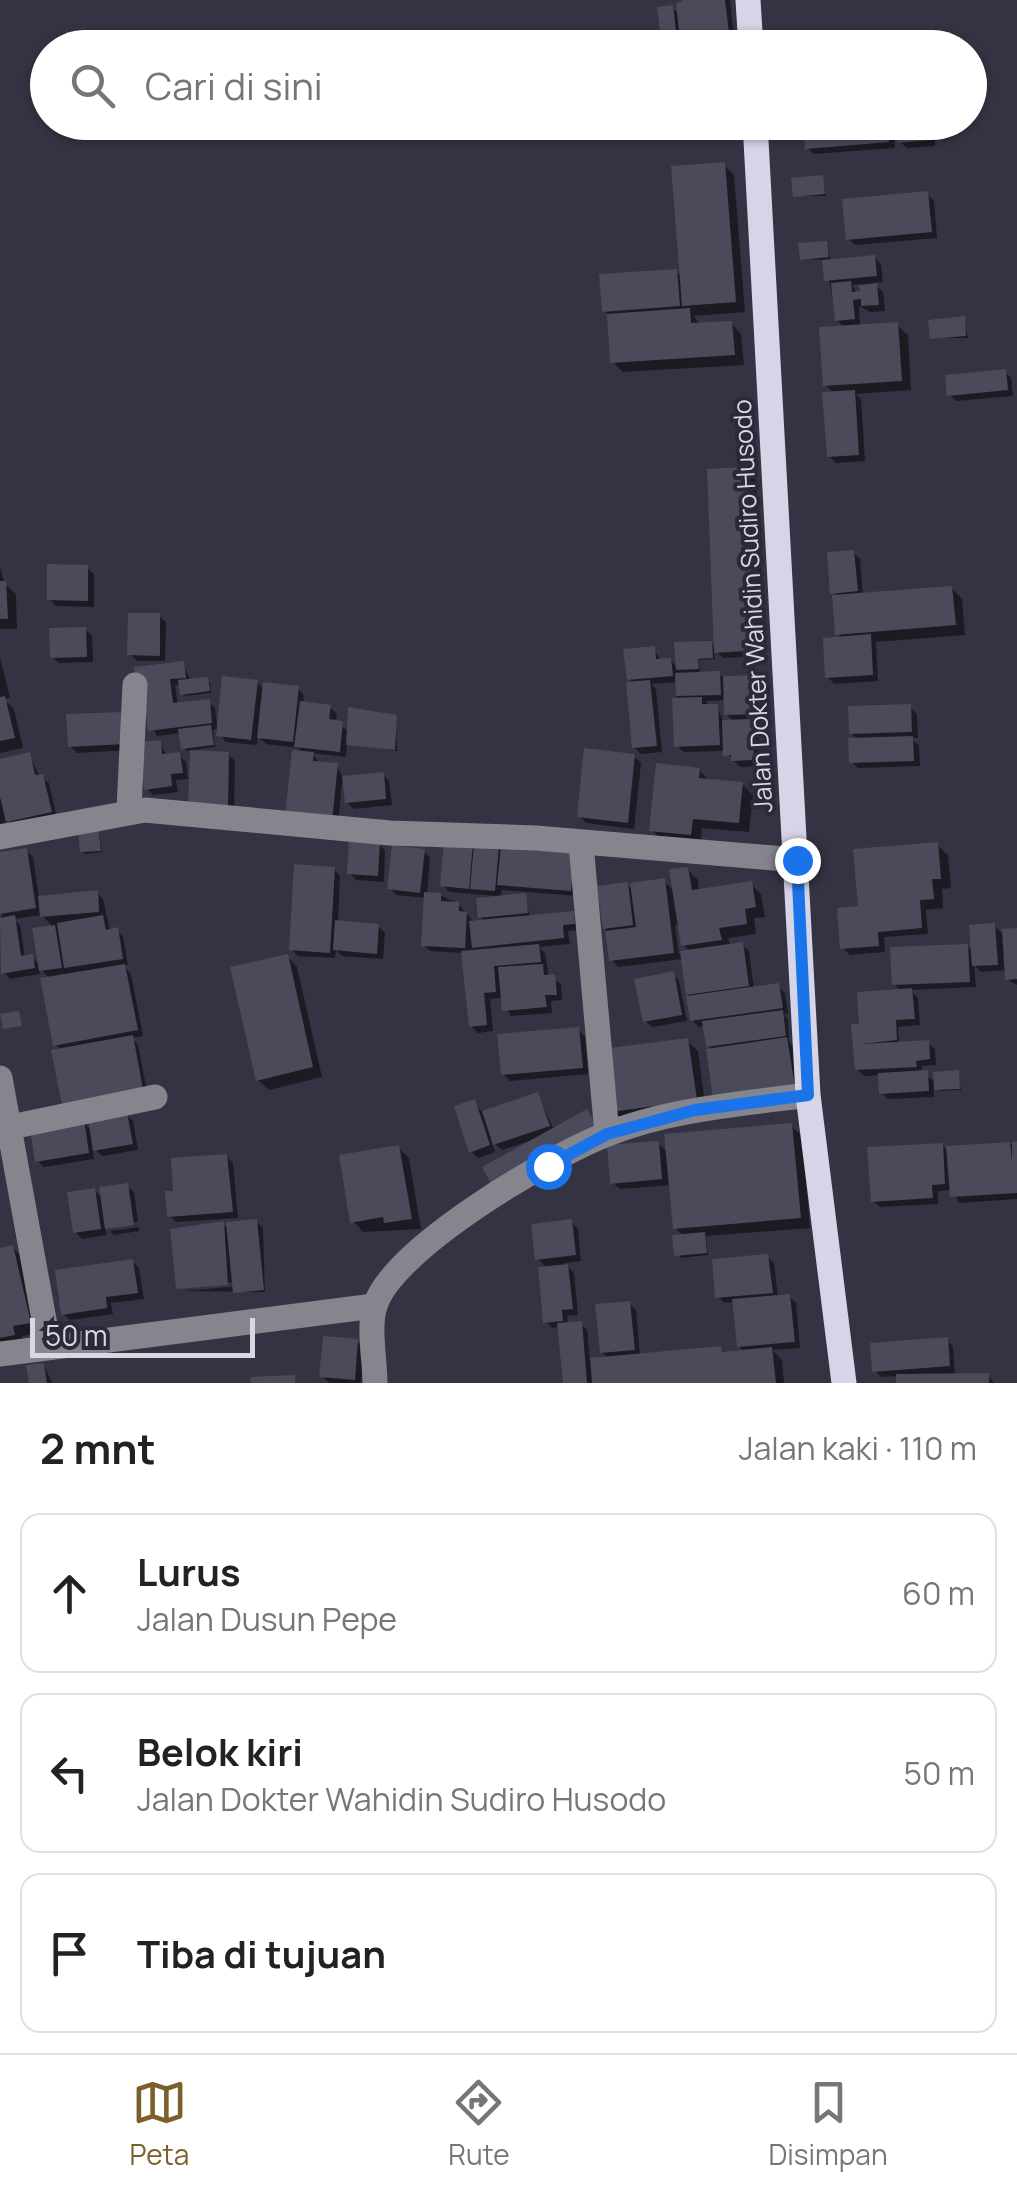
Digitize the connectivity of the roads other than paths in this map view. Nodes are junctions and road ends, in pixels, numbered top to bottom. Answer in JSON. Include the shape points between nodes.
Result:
{"nodes":[{"id":1,"x":748,"y":0,"type":"edge"},
{"id":2,"x":750,"y":30,"type":"edge"},
{"id":3,"x":756,"y":140,"type":"edge"},
{"id":4,"x":135,"y":685,"type":"dead end"},
{"id":5,"x":129,"y":810,"type":"junction"},
{"id":6,"x":0,"y":837,"type":"edge"},
{"id":7,"x":581,"y":844,"type":"junction"},
{"id":8,"x":797,"y":860,"type":"junction"},
{"id":9,"x":0,"y":1078,"type":"edge"},
{"id":10,"x":808,"y":1095,"type":"junction"},
{"id":11,"x":155,"y":1097,"type":"dead end"},
{"id":12,"x":11,"y":1127,"type":"junction"},
{"id":13,"x":607,"y":1134,"type":"junction"},
{"id":14,"x":374,"y":1306,"type":"junction"},
{"id":15,"x":50,"y":1347,"type":"junction"},
{"id":16,"x":0,"y":1354,"type":"edge"},
{"id":17,"x":376,"y":1383,"type":"edge"},
{"id":18,"x":844,"y":1383,"type":"edge"}],
"edges":[{"from":1,"to":2,"type":"main road"},
{"from":3,"to":8,"type":"main road","name":"Jalan Dokter Wahidin Sudiro Husodo"},
{"from":4,"to":5,"type":"street"},
{"from":5,"to":6,"type":"street"},
{"from":5,"to":7,"type":"street"},
{"from":7,"to":8,"type":"street"},
{"from":7,"to":13,"type":"street"},
{"from":8,"to":10,"type":"main road","name":"Jalan Dokter Wahidin Sudiro Husodo"},
{"from":9,"to":12,"type":"street"},
{"from":10,"to":13,"type":"street","via":[[695,1110]]},
{"from":10,"to":18,"type":"main road","name":"Jalan Dokter Wahidin Sudiro Husodo"},
{"from":11,"to":12,"type":"street"},
{"from":12,"to":15,"type":"street"},
{"from":13,"to":14,"type":"street","via":[[446,1226],[405,1258]]},
{"from":14,"to":15,"type":"street"},
{"from":14,"to":17,"type":"street"},
{"from":15,"to":16,"type":"street"}]}
